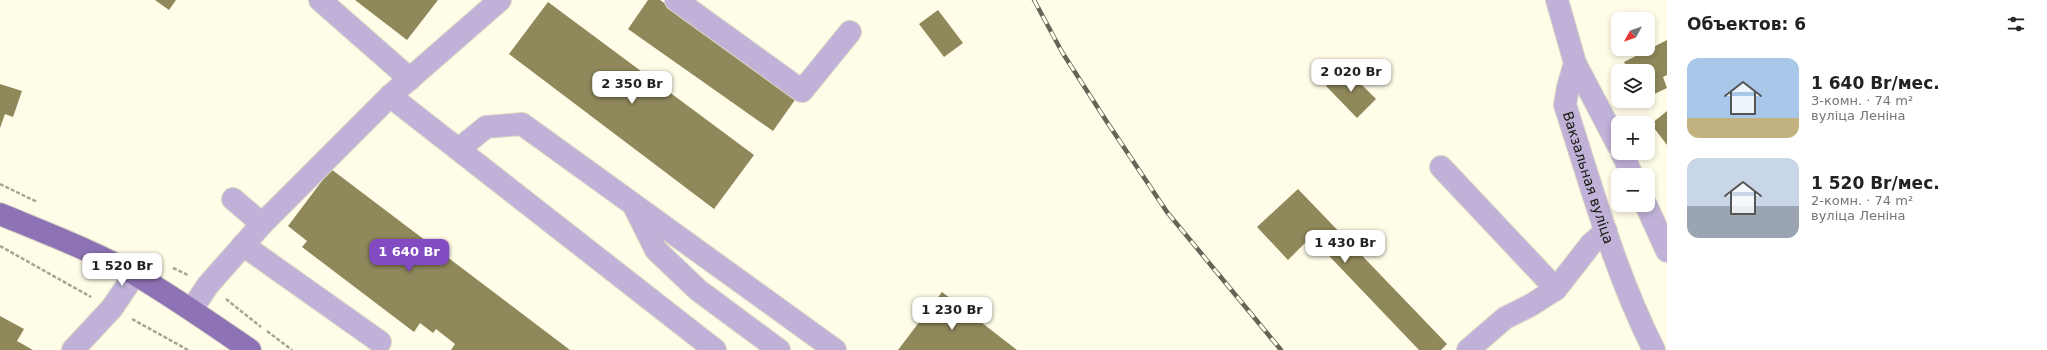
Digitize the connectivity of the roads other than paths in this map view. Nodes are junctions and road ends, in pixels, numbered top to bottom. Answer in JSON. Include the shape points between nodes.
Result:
{"nodes":[{"id":1,"x":320,"y":0,"type":"edge"},
{"id":2,"x":500,"y":0,"type":"edge"},
{"id":3,"x":676,"y":0,"type":"edge"},
{"id":4,"x":1557,"y":0,"type":"edge"},
{"id":5,"x":850,"y":32,"type":"dead end"},
{"id":6,"x":1575,"y":63,"type":"junction"},
{"id":7,"x":410,"y":79,"type":"junction"},
{"id":8,"x":390,"y":96,"type":"junction"},
{"id":9,"x":1611,"y":132,"type":"edge"},
{"id":10,"x":459,"y":149,"type":"junction"},
{"id":11,"x":1441,"y":166,"type":"dead end"},
{"id":12,"x":233,"y":199,"type":"dead end"},
{"id":13,"x":634,"y":205,"type":"junction"},
{"id":14,"x":1649,"y":212,"type":"edge"},
{"id":15,"x":0,"y":214,"type":"edge"},
{"id":16,"x":262,"y":224,"type":"junction"},
{"id":17,"x":1606,"y":231,"type":"junction"},
{"id":18,"x":243,"y":245,"type":"junction"},
{"id":19,"x":1667,"y":251,"type":"edge"},
{"id":20,"x":134,"y":274,"type":"junction"},
{"id":21,"x":1556,"y":289,"type":"junction"},
{"id":22,"x":192,"y":309,"type":"junction"},
{"id":23,"x":380,"y":342,"type":"dead end"},
{"id":24,"x":73,"y":350,"type":"edge"},
{"id":25,"x":250,"y":350,"type":"edge"},
{"id":26,"x":715,"y":350,"type":"edge"},
{"id":27,"x":780,"y":350,"type":"edge"},
{"id":28,"x":835,"y":350,"type":"edge"},
{"id":29,"x":1468,"y":350,"type":"edge"},
{"id":30,"x":1654,"y":350,"type":"edge"}],
"edges":[{"from":1,"to":7,"type":"street"},
{"from":2,"to":7,"type":"street"},
{"from":3,"to":5,"type":"street","via":[[802,91]]},
{"from":4,"to":6,"type":"street","name":"Вакзальная вуліца"},
{"from":6,"to":9,"type":"street"},
{"from":6,"to":17,"type":"street","name":"Вакзальная вуліца","via":[[1565,106]]},
{"from":7,"to":8,"type":"street"},
{"from":8,"to":10,"type":"street"},
{"from":8,"to":16,"type":"street"},
{"from":10,"to":13,"type":"street","via":[[486,127],[522,124]]},
{"from":10,"to":26,"type":"street"},
{"from":11,"to":21,"type":"street"},
{"from":12,"to":16,"type":"street"},
{"from":13,"to":27,"type":"street","via":[[656,250],[698,290]]},
{"from":13,"to":28,"type":"street"},
{"from":14,"to":19,"type":"street"},
{"from":15,"to":20,"type":"main road","via":[[66,241]]},
{"from":16,"to":18,"type":"street"},
{"from":17,"to":21,"type":"street","via":[[1591,244]]},
{"from":17,"to":30,"type":"street","name":"Вакзальная вуліца","via":[[1638,319]]},
{"from":18,"to":22,"type":"street","via":[[208,285]]},
{"from":18,"to":23,"type":"street"},
{"from":20,"to":22,"type":"main road"},
{"from":20,"to":24,"type":"street","via":[[112,308]]},
{"from":21,"to":29,"type":"street","via":[[1531,306],[1505,318]]},
{"from":22,"to":25,"type":"main road"}]}
